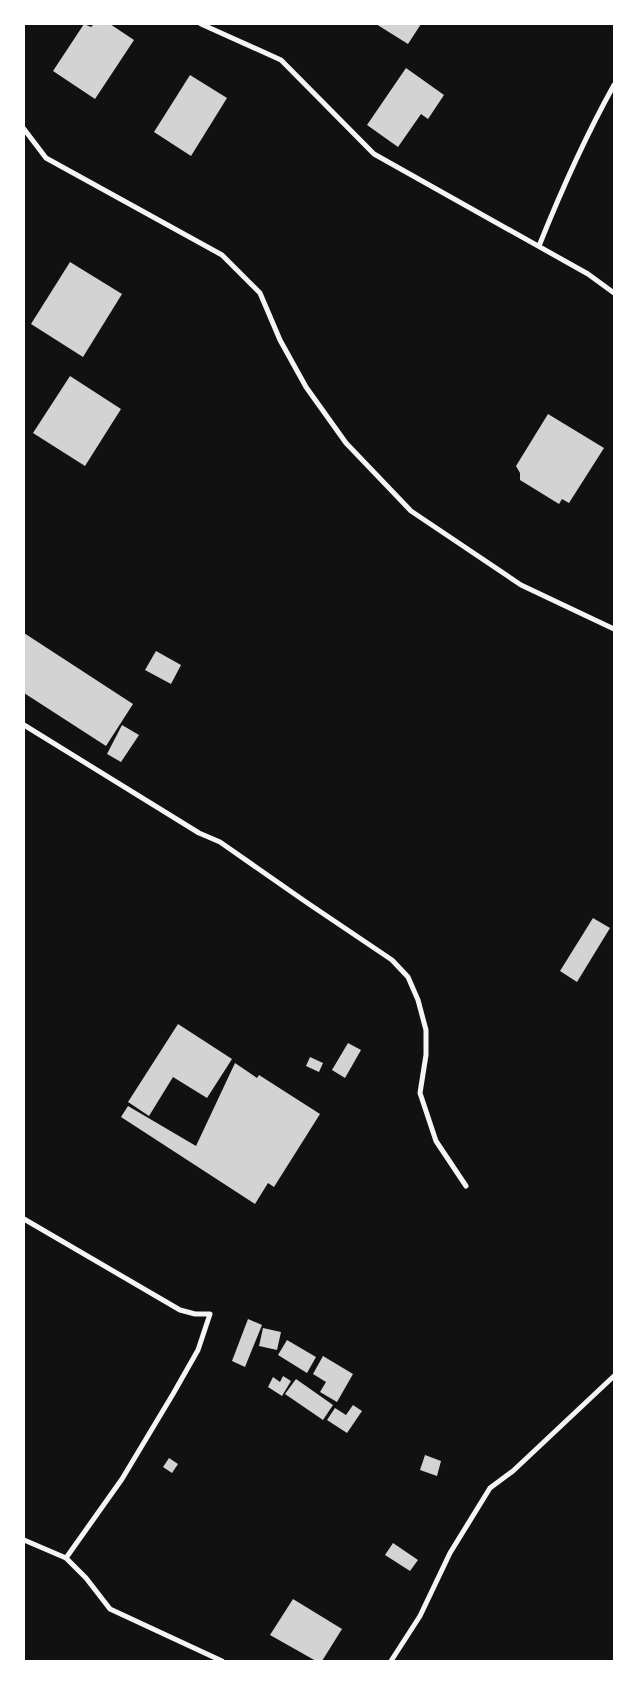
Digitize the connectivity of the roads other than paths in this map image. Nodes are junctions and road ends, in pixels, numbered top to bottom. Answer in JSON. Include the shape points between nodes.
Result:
{"nodes":[{"id":1,"x":201,"y":24,"type":"edge"},
{"id":2,"x":614,"y":85,"type":"edge"},
{"id":3,"x":24,"y":129,"type":"edge"},
{"id":4,"x":539,"y":246,"type":"junction"},
{"id":5,"x":614,"y":293,"type":"edge"},
{"id":6,"x":614,"y":629,"type":"edge"},
{"id":7,"x":24,"y":725,"type":"edge"},
{"id":8,"x":466,"y":1186,"type":"dead end"},
{"id":9,"x":24,"y":1219,"type":"edge"},
{"id":10,"x":614,"y":1376,"type":"edge"},
{"id":11,"x":24,"y":1540,"type":"edge"},
{"id":12,"x":66,"y":1558,"type":"junction"},
{"id":13,"x":222,"y":1661,"type":"edge"},
{"id":14,"x":391,"y":1661,"type":"edge"}],
"edges":[{"from":1,"to":4,"type":"street","via":[[281,60],[374,154]]},
{"from":2,"to":4,"type":"street","via":[[567,178]]},
{"from":3,"to":6,"type":"street","via":[[46,158],[222,255],[260,292],[280,340],[306,387],[346,443],[411,511],[521,585]]},
{"from":4,"to":5,"type":"street"},
{"from":7,"to":8,"type":"street","via":[[199,833],[220,842],[392,960],[408,976],[426,1030],[420,1093],[436,1141]]},
{"from":9,"to":12,"type":"street","via":[[180,1310],[210,1314],[198,1350],[173,1394],[122,1479]]},
{"from":10,"to":14,"type":"street","via":[[513,1471],[490,1488],[450,1553],[420,1616]]},
{"from":11,"to":12,"type":"street"},
{"from":12,"to":13,"type":"street","via":[[110,1609]]}]}
